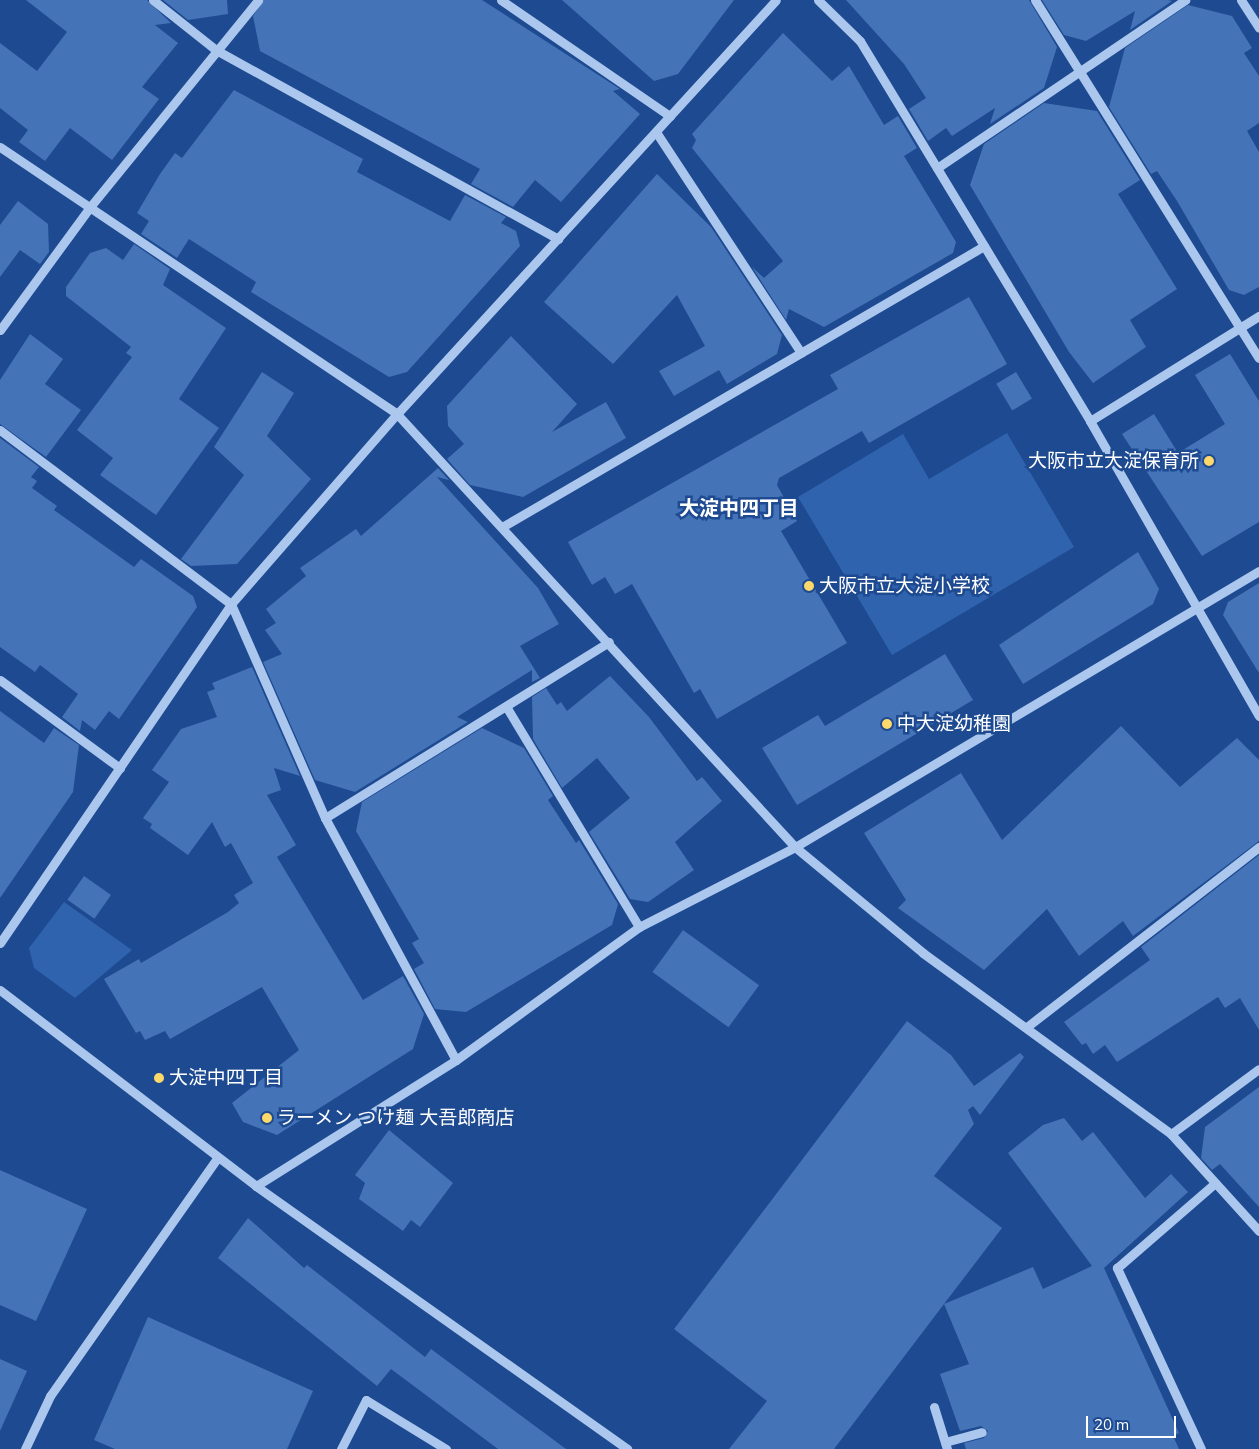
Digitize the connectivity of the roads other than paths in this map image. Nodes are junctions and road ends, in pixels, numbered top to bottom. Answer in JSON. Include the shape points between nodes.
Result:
{"nodes":[{"id":1,"x":153,"y":0,"type":"edge"},
{"id":2,"x":258,"y":0,"type":"edge"},
{"id":3,"x":501,"y":0,"type":"edge"},
{"id":4,"x":776,"y":0,"type":"edge"},
{"id":5,"x":818,"y":0,"type":"edge"},
{"id":6,"x":1035,"y":0,"type":"edge"},
{"id":7,"x":1185,"y":0,"type":"edge"},
{"id":8,"x":1241,"y":0,"type":"edge"},
{"id":9,"x":1259,"y":28,"type":"edge"},
{"id":10,"x":216,"y":50,"type":"junction"},
{"id":11,"x":1080,"y":72,"type":"junction"},
{"id":12,"x":670,"y":116,"type":"junction"},
{"id":13,"x":656,"y":132,"type":"junction"},
{"id":14,"x":0,"y":146,"type":"edge"},
{"id":15,"x":936,"y":168,"type":"junction"},
{"id":16,"x":90,"y":207,"type":"junction"},
{"id":17,"x":558,"y":239,"type":"junction"},
{"id":18,"x":984,"y":246,"type":"junction"},
{"id":19,"x":1259,"y":316,"type":"edge"},
{"id":20,"x":1240,"y":328,"type":"junction"},
{"id":21,"x":0,"y":330,"type":"edge"},
{"id":22,"x":801,"y":353,"type":"junction"},
{"id":23,"x":1259,"y":358,"type":"edge"},
{"id":24,"x":397,"y":414,"type":"junction"},
{"id":25,"x":1090,"y":421,"type":"junction"},
{"id":26,"x":0,"y":430,"type":"edge"},
{"id":27,"x":502,"y":528,"type":"junction"},
{"id":28,"x":1259,"y":571,"type":"edge"},
{"id":29,"x":231,"y":604,"type":"junction"},
{"id":30,"x":1196,"y":610,"type":"junction"},
{"id":31,"x":609,"y":642,"type":"junction"},
{"id":32,"x":0,"y":680,"type":"edge"},
{"id":33,"x":507,"y":708,"type":"junction"},
{"id":34,"x":1259,"y":716,"type":"edge"},
{"id":35,"x":120,"y":768,"type":"junction"},
{"id":36,"x":325,"y":818,"type":"junction"},
{"id":37,"x":795,"y":847,"type":"junction"},
{"id":38,"x":1259,"y":847,"type":"edge"},
{"id":39,"x":639,"y":927,"type":"junction"},
{"id":40,"x":0,"y":943,"type":"edge"},
{"id":41,"x":0,"y":990,"type":"edge"},
{"id":42,"x":1028,"y":1026,"type":"junction"},
{"id":43,"x":456,"y":1060,"type":"junction"},
{"id":44,"x":1259,"y":1069,"type":"edge"},
{"id":45,"x":1171,"y":1134,"type":"junction"},
{"id":46,"x":218,"y":1157,"type":"junction"},
{"id":47,"x":1216,"y":1184,"type":"junction"},
{"id":48,"x":256,"y":1186,"type":"junction"},
{"id":49,"x":1259,"y":1232,"type":"edge"},
{"id":50,"x":934,"y":1407,"type":"dead end"},
{"id":51,"x":982,"y":1432,"type":"dead end"},
{"id":52,"x":946,"y":1446,"type":"edge"},
{"id":53,"x":24,"y":1449,"type":"edge"},
{"id":54,"x":341,"y":1449,"type":"edge"},
{"id":55,"x":446,"y":1449,"type":"edge"},
{"id":56,"x":627,"y":1449,"type":"edge"},
{"id":57,"x":1201,"y":1449,"type":"edge"}],
"edges":[{"from":1,"to":10,"type":"street"},
{"from":2,"to":10,"type":"street"},
{"from":3,"to":12,"type":"street"},
{"from":4,"to":12,"type":"street"},
{"from":5,"to":15,"type":"street","via":[[860,41]]},
{"from":6,"to":11,"type":"street"},
{"from":7,"to":11,"type":"street"},
{"from":8,"to":9,"type":"street"},
{"from":10,"to":16,"type":"street"},
{"from":10,"to":17,"type":"street"},
{"from":11,"to":15,"type":"street"},
{"from":11,"to":20,"type":"street"},
{"from":12,"to":13,"type":"street"},
{"from":13,"to":17,"type":"street"},
{"from":13,"to":22,"type":"street"},
{"from":14,"to":16,"type":"street"},
{"from":15,"to":18,"type":"street"},
{"from":16,"to":21,"type":"street"},
{"from":16,"to":24,"type":"street"},
{"from":17,"to":24,"type":"street"},
{"from":18,"to":22,"type":"street"},
{"from":18,"to":25,"type":"street"},
{"from":19,"to":20,"type":"street"},
{"from":20,"to":23,"type":"street"},
{"from":20,"to":25,"type":"street"},
{"from":22,"to":27,"type":"street"},
{"from":24,"to":27,"type":"street"},
{"from":24,"to":29,"type":"street"},
{"from":25,"to":30,"type":"street"},
{"from":26,"to":29,"type":"street"},
{"from":27,"to":31,"type":"street"},
{"from":28,"to":30,"type":"street"},
{"from":29,"to":35,"type":"street"},
{"from":29,"to":36,"type":"street"},
{"from":30,"to":34,"type":"street"},
{"from":30,"to":37,"type":"street"},
{"from":31,"to":33,"type":"street"},
{"from":31,"to":37,"type":"street"},
{"from":32,"to":35,"type":"street"},
{"from":33,"to":36,"type":"street"},
{"from":33,"to":39,"type":"street"},
{"from":35,"to":40,"type":"street"},
{"from":36,"to":43,"type":"street"},
{"from":37,"to":39,"type":"street"},
{"from":37,"to":42,"type":"street","via":[[923,953]]},
{"from":38,"to":42,"type":"street"},
{"from":39,"to":43,"type":"street"},
{"from":41,"to":46,"type":"street"},
{"from":42,"to":45,"type":"street"},
{"from":43,"to":48,"type":"street"},
{"from":44,"to":45,"type":"street"},
{"from":45,"to":47,"type":"street"},
{"from":46,"to":48,"type":"street"},
{"from":46,"to":53,"type":"street","via":[[50,1396]]},
{"from":47,"to":49,"type":"street"},
{"from":47,"to":57,"type":"street","via":[[1117,1268]]},
{"from":48,"to":56,"type":"street"},
{"from":50,"to":52,"type":"street"},
{"from":51,"to":52,"type":"street"},
{"from":54,"to":55,"type":"street","via":[[366,1400]]}]}
